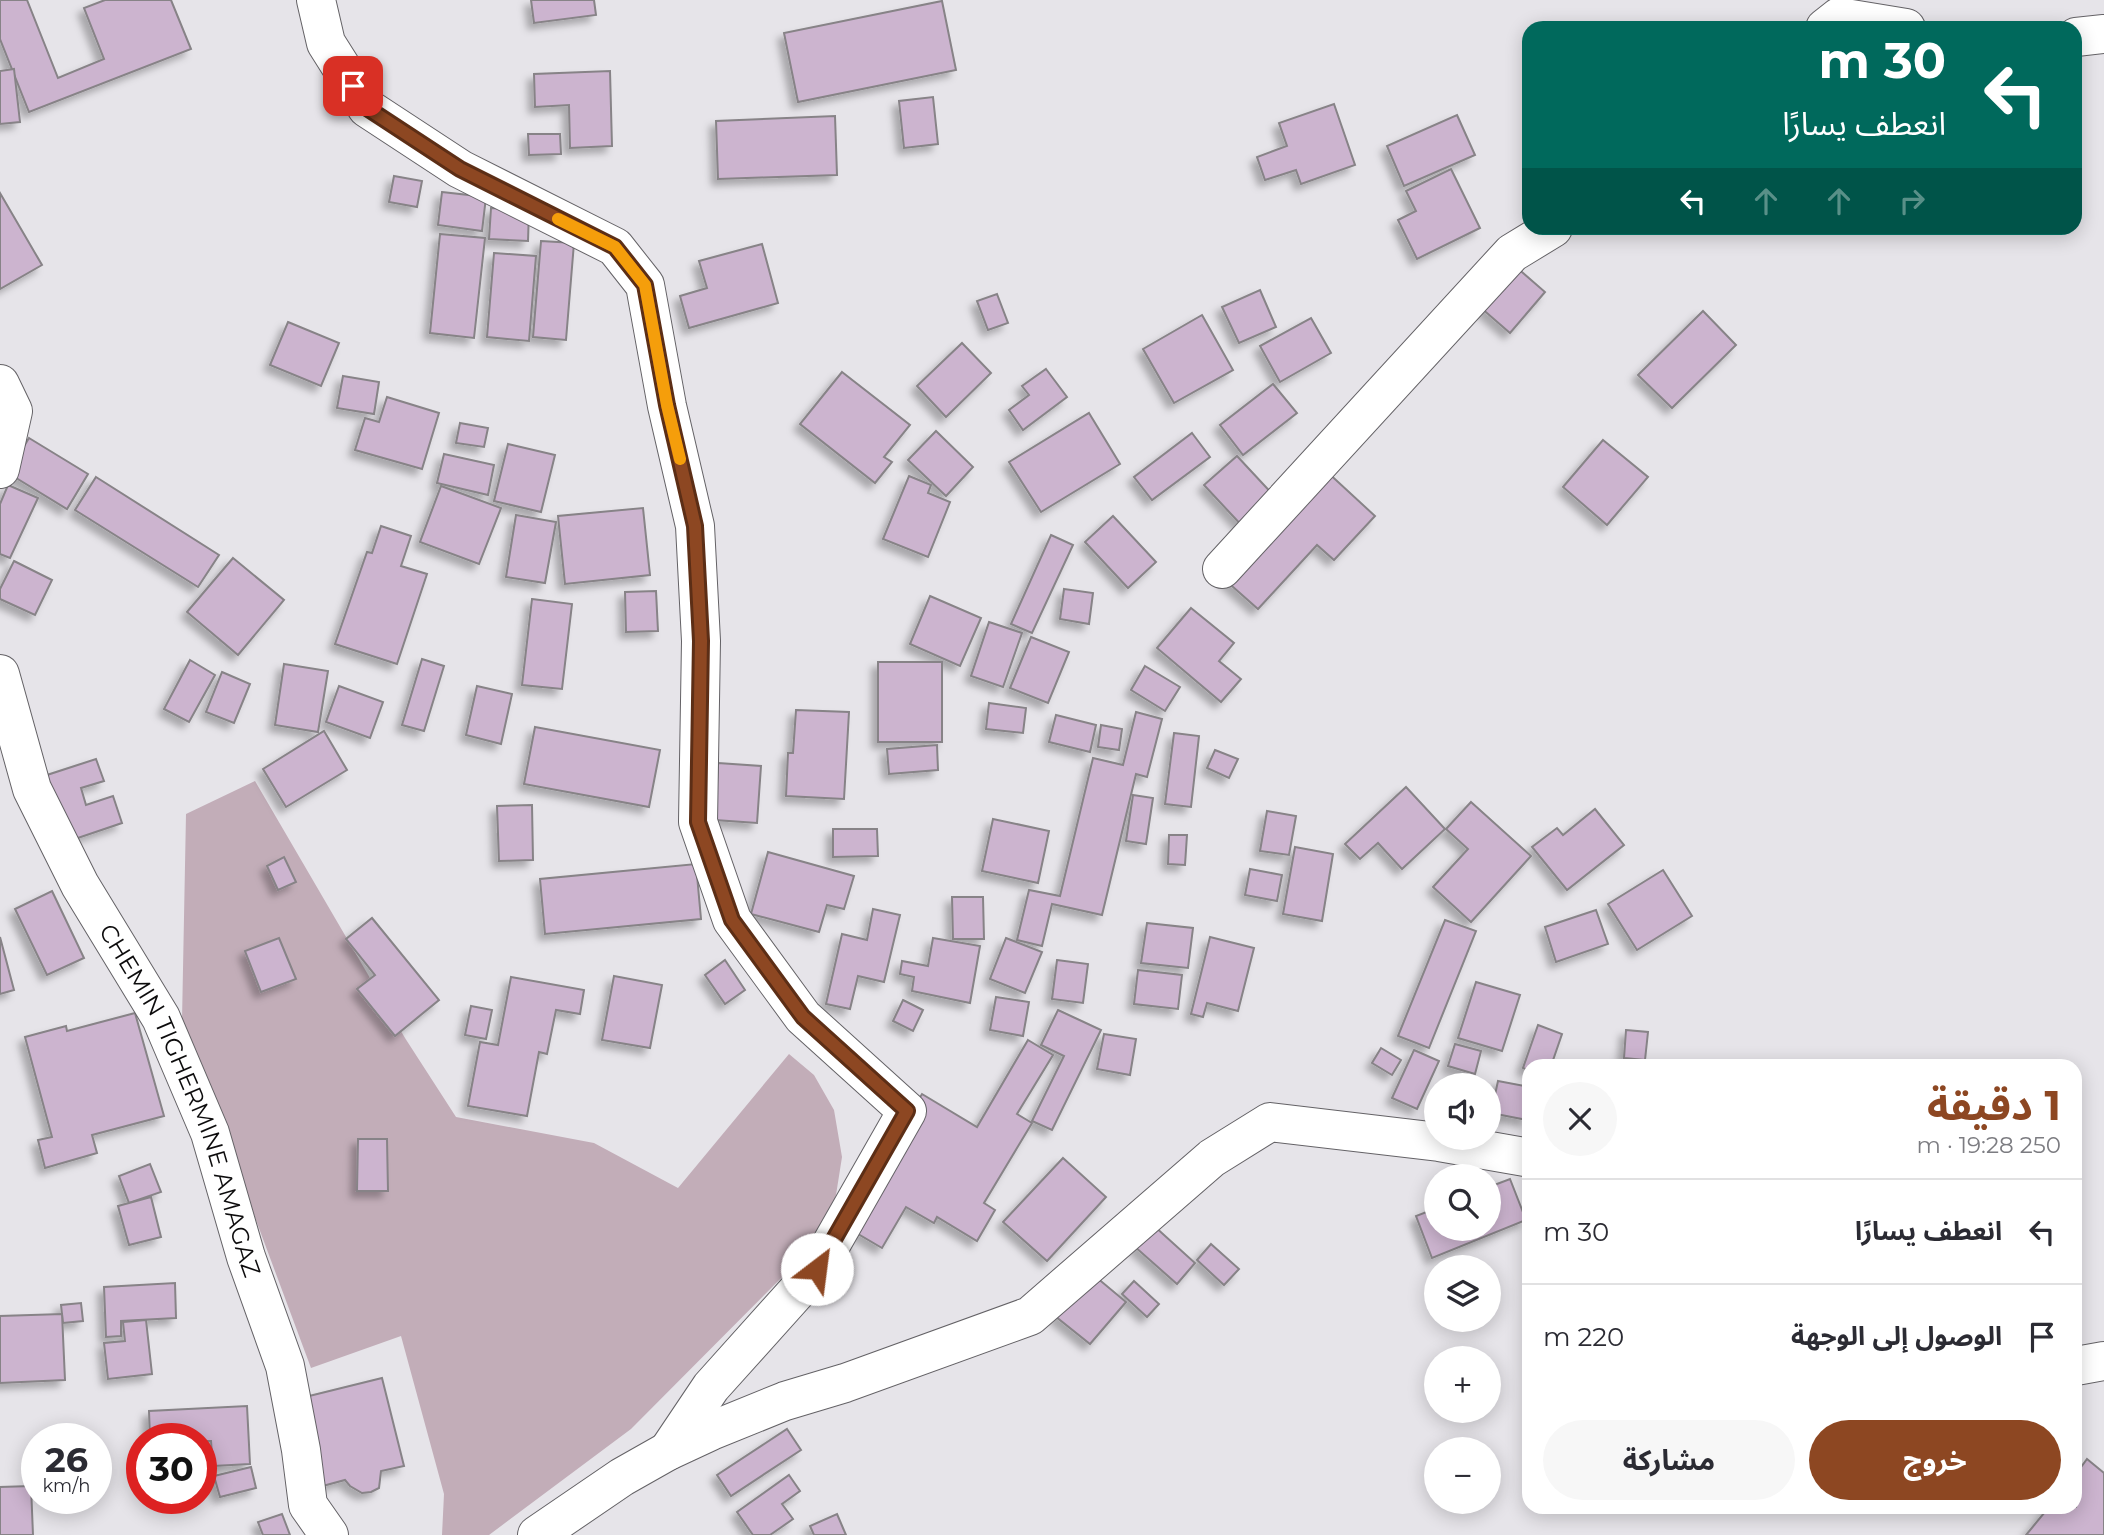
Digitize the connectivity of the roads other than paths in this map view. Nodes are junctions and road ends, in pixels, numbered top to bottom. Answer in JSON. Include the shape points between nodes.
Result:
{"nodes":[{"id":1,"x":316,"y":0,"type":"edge"},
{"id":2,"x":1834,"y":21,"type":"edge"},
{"id":3,"x":1863,"y":21,"type":"edge"},
{"id":4,"x":2104,"y":34,"type":"edge"},
{"id":5,"x":2082,"y":36,"type":"edge"},
{"id":6,"x":1542,"y":235,"type":"edge"},
{"id":7,"x":0,"y":384,"type":"edge"},
{"id":8,"x":0,"y":469,"type":"edge"},
{"id":9,"x":1222,"y":569,"type":"dead end"},
{"id":10,"x":0,"y":674,"type":"edge"},
{"id":11,"x":1522,"y":1157,"type":"edge"},
{"id":12,"x":2104,"y":1361,"type":"edge"},
{"id":13,"x":2082,"y":1365,"type":"edge"},
{"id":14,"x":668,"y":1451,"type":"junction"},
{"id":15,"x":329,"y":1535,"type":"edge"},
{"id":16,"x":537,"y":1535,"type":"edge"}],
"edges":[{"from":1,"to":14,"type":"street","via":[[326,43],[367,108],[460,169],[615,247],[645,285],[695,526],[701,641],[698,822],[732,920],[803,1017],[907,1111],[817,1269],[711,1387]]},
{"from":2,"to":3,"type":"street","via":[[1839,17]]},
{"from":4,"to":5,"type":"street"},
{"from":6,"to":9,"type":"street","via":[[1512,253]]},
{"from":7,"to":8,"type":"street","via":[[13,411]]},
{"from":10,"to":15,"type":"street","name":"CHEMIN TIGHERMINE AMAGAZ","via":[[32,789],[80,885],[161,1018],[210,1133],[246,1257],[285,1366],[308,1505]]},
{"from":11,"to":14,"type":"street","via":[[1270,1122],[1212,1158],[1030,1316],[785,1401]]},
{"from":12,"to":13,"type":"street"},
{"from":14,"to":16,"type":"street"}]}
